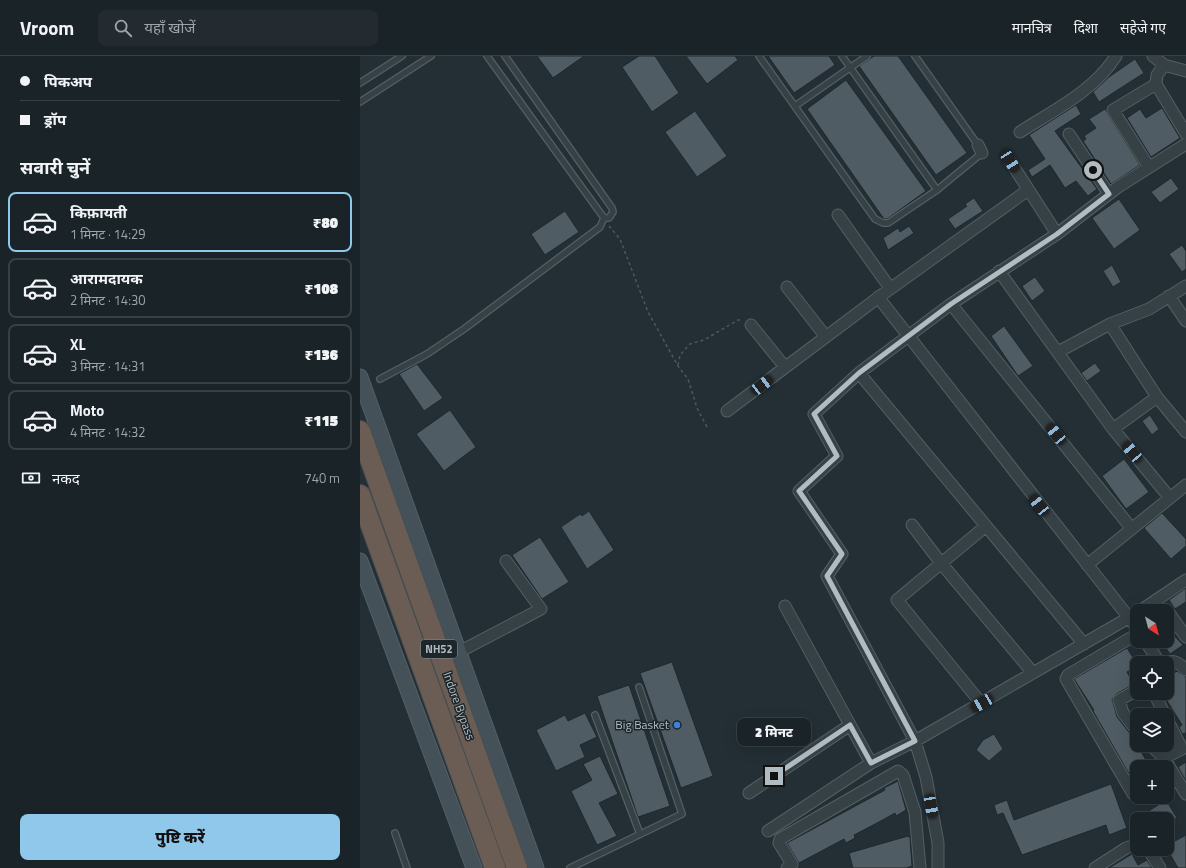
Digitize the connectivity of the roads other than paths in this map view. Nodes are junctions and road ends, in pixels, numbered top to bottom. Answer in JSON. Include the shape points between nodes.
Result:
{"nodes":[{"id":1,"x":402,"y":56,"type":"edge"},
{"id":2,"x":431,"y":56,"type":"edge"},
{"id":3,"x":487,"y":56,"type":"edge"},
{"id":4,"x":505,"y":56,"type":"edge"},
{"id":5,"x":759,"y":56,"type":"edge"},
{"id":6,"x":842,"y":56,"type":"edge"},
{"id":7,"x":867,"y":56,"type":"edge"},
{"id":8,"x":915,"y":56,"type":"edge"},
{"id":9,"x":1116,"y":56,"type":"edge"},
{"id":10,"x":1153,"y":56,"type":"edge"},
{"id":11,"x":1164,"y":65,"type":"junction"},
{"id":12,"x":850,"y":67,"type":"junction"},
{"id":13,"x":1186,"y":71,"type":"edge"},
{"id":14,"x":360,"y":83,"type":"edge"},
{"id":15,"x":1156,"y":84,"type":"junction"},
{"id":16,"x":360,"y":102,"type":"edge"},
{"id":17,"x":795,"y":106,"type":"junction"},
{"id":18,"x":1020,"y":132,"type":"dead end"},
{"id":19,"x":1069,"y":134,"type":"dead end"},
{"id":20,"x":1186,"y":134,"type":"edge"},
{"id":21,"x":1186,"y":144,"type":"edge"},
{"id":22,"x":1010,"y":161,"type":"dead end"},
{"id":23,"x":1150,"y":167,"type":"junction"},
{"id":24,"x":937,"y":190,"type":"junction"},
{"id":25,"x":1028,"y":190,"type":"junction"},
{"id":26,"x":1109,"y":194,"type":"junction"},
{"id":27,"x":838,"y":215,"type":"dead end"},
{"id":28,"x":604,"y":221,"type":"junction"},
{"id":29,"x":1057,"y":234,"type":"junction"},
{"id":30,"x":999,"y":271,"type":"junction"},
{"id":31,"x":1186,"y":286,"type":"edge"},
{"id":32,"x":787,"y":287,"type":"dead end"},
{"id":33,"x":890,"y":288,"type":"junction"},
{"id":34,"x":1169,"y":296,"type":"junction"},
{"id":35,"x":878,"y":297,"type":"junction"},
{"id":36,"x":951,"y":304,"type":"junction"},
{"id":37,"x":1186,"y":321,"type":"edge"},
{"id":38,"x":1110,"y":324,"type":"junction"},
{"id":39,"x":751,"y":325,"type":"road end"},
{"id":40,"x":907,"y":336,"type":"junction"},
{"id":41,"x":826,"y":337,"type":"junction"},
{"id":42,"x":1058,"y":352,"type":"junction"},
{"id":43,"x":785,"y":367,"type":"junction"},
{"id":44,"x":859,"y":373,"type":"junction"},
{"id":45,"x":360,"y":377,"type":"edge"},
{"id":46,"x":380,"y":379,"type":"dead end"},
{"id":47,"x":1158,"y":397,"type":"junction"},
{"id":48,"x":727,"y":411,"type":"dead end"},
{"id":49,"x":1113,"y":429,"type":"junction"},
{"id":50,"x":360,"y":431,"type":"edge"},
{"id":51,"x":1186,"y":432,"type":"edge"},
{"id":52,"x":1186,"y":485,"type":"edge"},
{"id":53,"x":360,"y":495,"type":"edge"},
{"id":54,"x":1170,"y":498,"type":"junction"},
{"id":55,"x":912,"y":525,"type":"dead end"},
{"id":56,"x":986,"y":526,"type":"junction"},
{"id":57,"x":1132,"y":529,"type":"junction"},
{"id":58,"x":360,"y":560,"type":"edge"},
{"id":59,"x":506,"y":561,"type":"dead end"},
{"id":60,"x":941,"y":563,"type":"junction"},
{"id":61,"x":1087,"y":565,"type":"junction"},
{"id":62,"x":1186,"y":580,"type":"edge"},
{"id":63,"x":1150,"y":604,"type":"edge"},
{"id":64,"x":785,"y":606,"type":"dead end"},
{"id":65,"x":1130,"y":612,"type":"edge"},
{"id":66,"x":1130,"y":617,"type":"edge"},
{"id":67,"x":1181,"y":620,"type":"edge"},
{"id":68,"x":1186,"y":637,"type":"edge"},
{"id":69,"x":1130,"y":638,"type":"edge"},
{"id":70,"x":1084,"y":644,"type":"junction"},
{"id":71,"x":459,"y":652,"type":"junction"},
{"id":72,"x":1174,"y":662,"type":"edge"},
{"id":73,"x":1186,"y":670,"type":"edge"},
{"id":74,"x":1033,"y":673,"type":"junction"},
{"id":75,"x":639,"y":687,"type":"dead end"},
{"id":76,"x":1130,"y":694,"type":"edge"},
{"id":77,"x":982,"y":703,"type":"junction"},
{"id":78,"x":595,"y":714,"type":"dead end"},
{"id":79,"x":1130,"y":722,"type":"edge"},
{"id":80,"x":850,"y":725,"type":"junction"},
{"id":81,"x":1174,"y":733,"type":"edge"},
{"id":82,"x":915,"y":741,"type":"junction"},
{"id":83,"x":1158,"y":752,"type":"edge"},
{"id":84,"x":1164,"y":758,"type":"junction"},
{"id":85,"x":871,"y":763,"type":"junction"},
{"id":86,"x":1130,"y":791,"type":"edge"},
{"id":87,"x":749,"y":793,"type":"dead end"},
{"id":88,"x":1186,"y":794,"type":"edge"},
{"id":89,"x":934,"y":821,"type":"junction"},
{"id":90,"x":916,"y":826,"type":"junction"},
{"id":91,"x":768,"y":831,"type":"dead end"},
{"id":92,"x":395,"y":833,"type":"dead end"},
{"id":93,"x":640,"y":834,"type":"junction"},
{"id":94,"x":1130,"y":847,"type":"edge"},
{"id":95,"x":1152,"y":856,"type":"edge"},
{"id":96,"x":938,"y":865,"type":"edge"},
{"id":97,"x":407,"y":868,"type":"edge"},
{"id":98,"x":474,"y":868,"type":"edge"},
{"id":99,"x":495,"y":868,"type":"edge"},
{"id":100,"x":517,"y":868,"type":"edge"},
{"id":101,"x":536,"y":868,"type":"edge"},
{"id":102,"x":570,"y":868,"type":"edge"},
{"id":103,"x":788,"y":868,"type":"edge"},
{"id":104,"x":920,"y":868,"type":"edge"},
{"id":105,"x":1095,"y":868,"type":"edge"},
{"id":106,"x":1160,"y":868,"type":"edge"}],
"edges":[{"from":1,"to":14,"type":"lane"},
{"from":2,"to":16,"type":"lane"},
{"from":3,"to":28,"type":"lane"},
{"from":4,"to":28,"type":"lane","via":[[612,208],[612,216]]},
{"from":5,"to":17,"type":"lane"},
{"from":6,"to":12,"type":"lane"},
{"from":7,"to":12,"type":"lane"},
{"from":8,"to":24,"type":"lane","via":[[980,149]]},
{"from":9,"to":18,"type":"street","via":[[1096,82]]},
{"from":10,"to":11,"type":"street"},
{"from":11,"to":13,"type":"street"},
{"from":11,"to":15,"type":"street","via":[[1157,75]]},
{"from":12,"to":17,"type":"lane"},
{"from":12,"to":24,"type":"lane"},
{"from":15,"to":20,"type":"street"},
{"from":15,"to":23,"type":"street","via":[[1113,110]]},
{"from":17,"to":24,"type":"lane","via":[[875,220],[888,222]]},
{"from":19,"to":26,"type":"street"},
{"from":21,"to":23,"type":"street"},
{"from":22,"to":25,"type":"street"},
{"from":23,"to":26,"type":"street"},
{"from":25,"to":29,"type":"street"},
{"from":25,"to":33,"type":"street"},
{"from":26,"to":29,"type":"street"},
{"from":27,"to":33,"type":"street"},
{"from":28,"to":46,"type":"lane","via":[[464,329],[427,354]]},
{"from":29,"to":30,"type":"street"},
{"from":30,"to":36,"type":"street"},
{"from":30,"to":42,"type":"street"},
{"from":31,"to":34,"type":"street"},
{"from":32,"to":41,"type":"street"},
{"from":33,"to":35,"type":"street"},
{"from":34,"to":37,"type":"street"},
{"from":34,"to":38,"type":"street","via":[[1149,309]]},
{"from":35,"to":40,"type":"street"},
{"from":35,"to":41,"type":"street"},
{"from":36,"to":40,"type":"street"},
{"from":36,"to":57,"type":"street"},
{"from":38,"to":42,"type":"street"},
{"from":38,"to":47,"type":"street"},
{"from":39,"to":43,"type":"street"},
{"from":40,"to":44,"type":"street"},
{"from":40,"to":61,"type":"street"},
{"from":41,"to":43,"type":"street"},
{"from":42,"to":49,"type":"street"},
{"from":43,"to":48,"type":"street"},
{"from":44,"to":56,"type":"street"},
{"from":44,"to":82,"type":"street","via":[[814,414],[837,456],[799,491],[842,554],[827,576]]},
{"from":45,"to":71,"type":"street"},
{"from":47,"to":49,"type":"street"},
{"from":47,"to":51,"type":"street"},
{"from":49,"to":54,"type":"street"},
{"from":50,"to":100,"type":"highway","name":"Indore Bypass","number":"NH52"},
{"from":52,"to":54,"type":"street"},
{"from":53,"to":99,"type":"highway","name":"Indore Bypass","number":"NH52"},
{"from":54,"to":57,"type":"street"},
{"from":55,"to":60,"type":"street"},
{"from":56,"to":60,"type":"street"},
{"from":56,"to":70,"type":"street"},
{"from":57,"to":61,"type":"street"},
{"from":58,"to":98,"type":"street"},
{"from":59,"to":71,"type":"street","via":[[541,609]]},
{"from":60,"to":74,"type":"street"},
{"from":60,"to":77,"type":"street","via":[[897,600]]},
{"from":61,"to":65,"type":"street"},
{"from":62,"to":63,"type":"street"},
{"from":64,"to":80,"type":"street"},
{"from":66,"to":70,"type":"street"},
{"from":67,"to":68,"type":"street"},
{"from":69,"to":86,"type":"street","via":[[1068,675],[1066,679]]},
{"from":70,"to":74,"type":"street"},
{"from":71,"to":101,"type":"street"},
{"from":72,"to":73,"type":"street"},
{"from":74,"to":77,"type":"street"},
{"from":75,"to":93,"type":"lane","via":[[682,814]]},
{"from":76,"to":79,"type":"street","via":[[1119,700],[1123,713]]},
{"from":77,"to":82,"type":"street"},
{"from":78,"to":93,"type":"lane"},
{"from":80,"to":85,"type":"street"},
{"from":80,"to":87,"type":"street"},
{"from":81,"to":84,"type":"street","via":[[1182,749]]},
{"from":82,"to":85,"type":"street"},
{"from":82,"to":89,"type":"street","via":[[926,777]]},
{"from":83,"to":84,"type":"street"},
{"from":84,"to":88,"type":"street"},
{"from":85,"to":91,"type":"street"},
{"from":89,"to":90,"type":"street"},
{"from":89,"to":96,"type":"street"},
{"from":90,"to":103,"type":"street","via":[[915,812],[903,775],[896,772],[780,839],[779,843],[792,864]]},
{"from":90,"to":104,"type":"street"},
{"from":92,"to":97,"type":"lane"},
{"from":93,"to":102,"type":"lane"},
{"from":94,"to":105,"type":"street"},
{"from":95,"to":106,"type":"street"},
{"from":96,"to":104,"type":"street","via":[[926,864]]}]}
